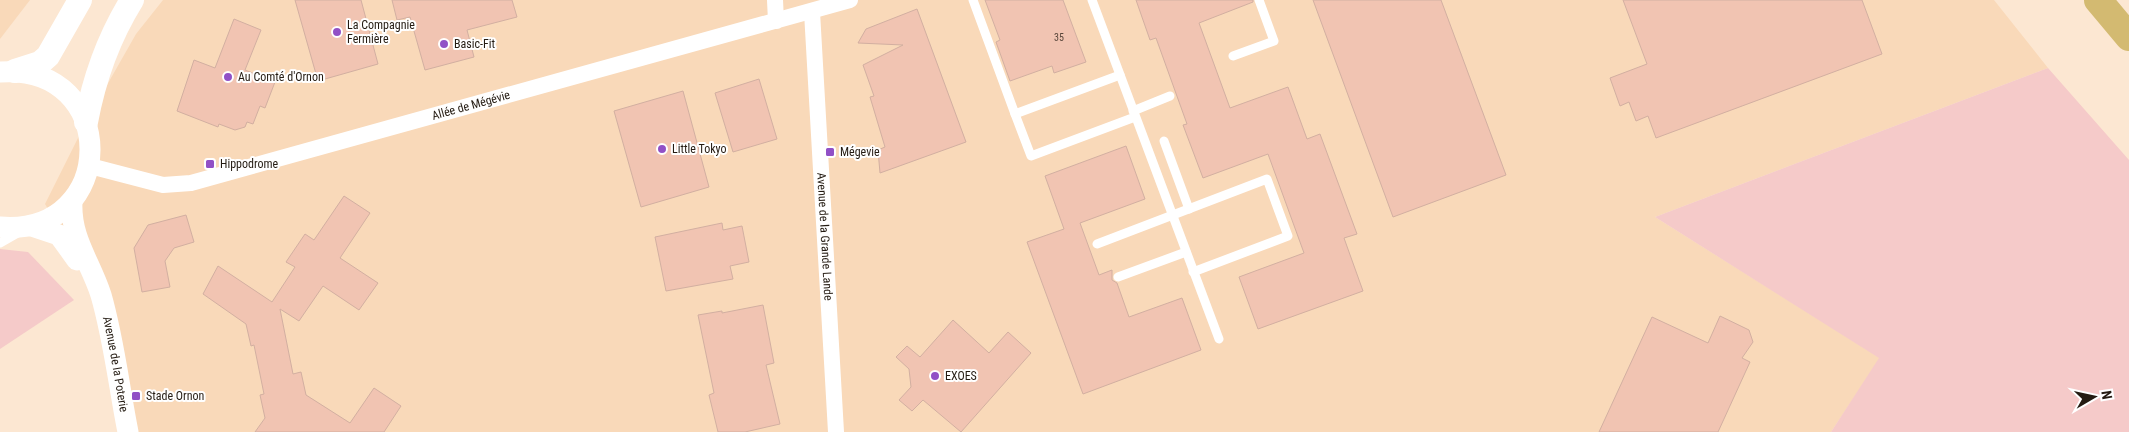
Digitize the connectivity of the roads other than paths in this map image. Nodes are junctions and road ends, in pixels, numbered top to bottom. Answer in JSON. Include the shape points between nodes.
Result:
{"nodes":[{"id":1,"x":80,"y":0,"type":"edge"},
{"id":2,"x":132,"y":0,"type":"edge"},
{"id":3,"x":775,"y":0,"type":"edge"},
{"id":4,"x":850,"y":0,"type":"edge"},
{"id":5,"x":973,"y":0,"type":"edge"},
{"id":6,"x":1092,"y":0,"type":"edge"},
{"id":7,"x":1259,"y":0,"type":"edge"},
{"id":8,"x":2098,"y":0,"type":"edge"},
{"id":9,"x":812,"y":12,"type":"junction"},
{"id":10,"x":776,"y":21,"type":"junction"},
{"id":11,"x":2129,"y":37,"type":"edge"},
{"id":12,"x":1233,"y":56,"type":"dead end"},
{"id":13,"x":8,"y":72,"type":"edge"},
{"id":14,"x":1120,"y":75,"type":"junction"},
{"id":15,"x":1170,"y":96,"type":"dead end"},
{"id":16,"x":1016,"y":114,"type":"junction"},
{"id":17,"x":1134,"y":114,"type":"junction"},
{"id":18,"x":86,"y":122,"type":"junction"},
{"id":19,"x":1164,"y":141,"type":"dead end"},
{"id":20,"x":90,"y":166,"type":"junction"},
{"id":21,"x":72,"y":201,"type":"junction"},
{"id":22,"x":1189,"y":209,"type":"junction"},
{"id":23,"x":1172,"y":215,"type":"junction"},
{"id":24,"x":31,"y":226,"type":"junction"},
{"id":25,"x":0,"y":227,"type":"edge"},
{"id":26,"x":0,"y":243,"type":"edge"},
{"id":27,"x":1097,"y":244,"type":"dead end"},
{"id":28,"x":1186,"y":252,"type":"junction"},
{"id":29,"x":1193,"y":272,"type":"junction"},
{"id":30,"x":1118,"y":278,"type":"dead end"},
{"id":31,"x":101,"y":296,"type":"junction"},
{"id":32,"x":1219,"y":339,"type":"dead end"},
{"id":33,"x":128,"y":432,"type":"edge"},
{"id":34,"x":836,"y":432,"type":"edge"}],
"edges":[{"from":1,"to":13,"type":"main road","via":[[48,56],[40,63]]},
{"from":2,"to":18,"type":"main road","via":[[120,19],[104,59]]},
{"from":3,"to":10,"type":"street"},
{"from":4,"to":9,"type":"street","name":"Allée de Mégévie"},
{"from":5,"to":16,"type":"lane"},
{"from":6,"to":14,"type":"lane"},
{"from":7,"to":12,"type":"lane","via":[[1274,41]]},
{"from":8,"to":11,"type":"highway"},
{"from":9,"to":10,"type":"street","name":"Allée de Mégévie"},
{"from":9,"to":34,"type":"street","name":"Avenue de la Grande Lande"},
{"from":10,"to":20,"type":"street","name":"Allée de Mégévie","via":[[191,183],[163,185]]},
{"from":13,"to":18,"type":"street","via":[[38,75],[58,86],[70,96]]},
{"from":14,"to":16,"type":"lane"},
{"from":14,"to":17,"type":"lane"},
{"from":15,"to":17,"type":"lane"},
{"from":16,"to":17,"type":"lane","via":[[1031,156]]},
{"from":17,"to":23,"type":"lane"},
{"from":18,"to":20,"type":"street","via":[[90,136]]},
{"from":19,"to":22,"type":"lane"},
{"from":20,"to":21,"type":"street"},
{"from":21,"to":24,"type":"street","via":[[54,216]]},
{"from":21,"to":31,"type":"street","name":"Avenue de la Poterie","via":[[72,226],[88,258]]},
{"from":22,"to":23,"type":"lane"},
{"from":22,"to":29,"type":"lane","via":[[1267,179],[1288,236]]},
{"from":23,"to":27,"type":"lane"},
{"from":23,"to":28,"type":"lane"},
{"from":24,"to":25,"type":"street"},
{"from":24,"to":26,"type":"lane"},
{"from":24,"to":31,"type":"street","name":"Avenue de la Poterie","via":[[59,235]]},
{"from":28,"to":29,"type":"lane"},
{"from":28,"to":30,"type":"lane"},
{"from":29,"to":32,"type":"lane"},
{"from":31,"to":33,"type":"street","name":"Avenue de la Poterie"}]}
